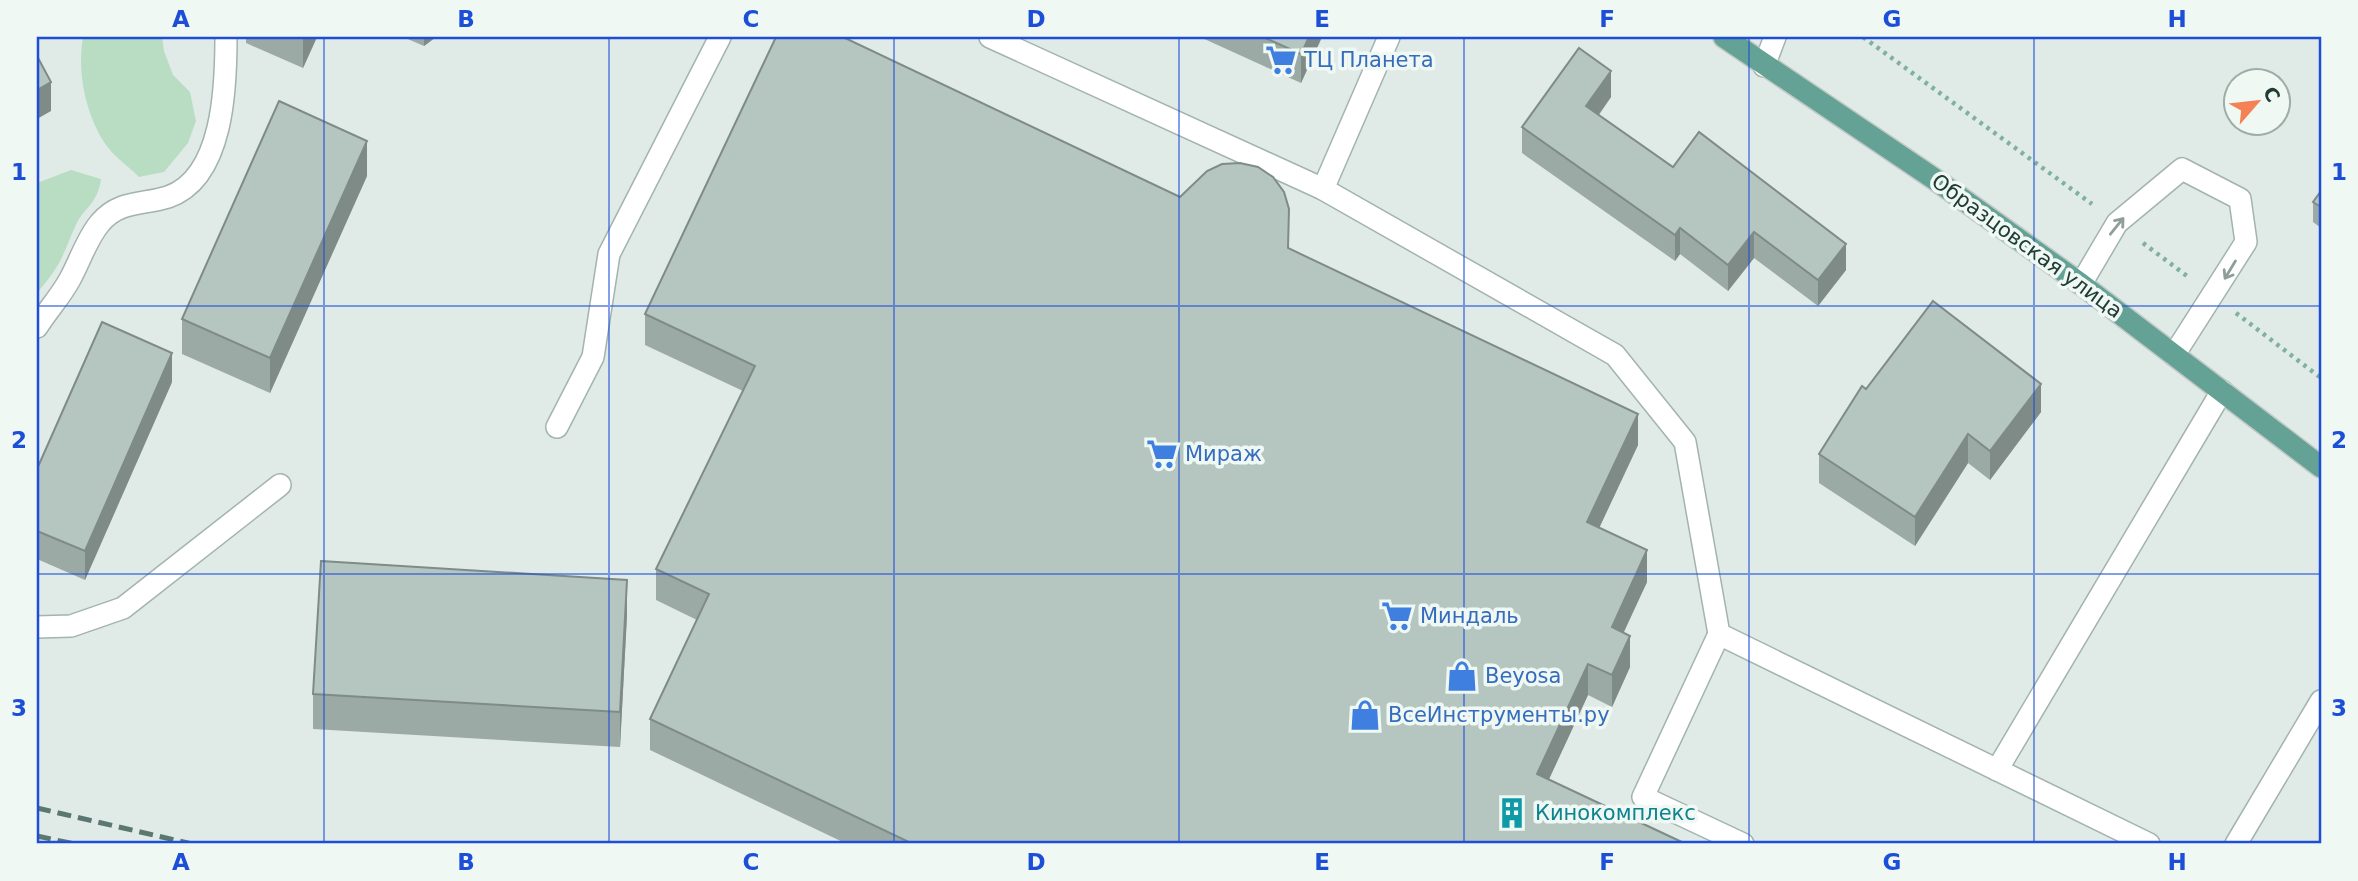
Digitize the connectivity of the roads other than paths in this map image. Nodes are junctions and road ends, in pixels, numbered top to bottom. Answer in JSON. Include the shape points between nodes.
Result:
{"nodes":[{"id":1,"x":226,"y":37,"type":"edge"},
{"id":2,"x":720,"y":37,"type":"edge"},
{"id":3,"x":990,"y":37,"type":"edge"},
{"id":4,"x":1390,"y":37,"type":"edge"},
{"id":5,"x":1724,"y":37,"type":"edge"},
{"id":6,"x":1775,"y":37,"type":"edge"},
{"id":7,"x":1764,"y":66,"type":"junction"},
{"id":8,"x":1323,"y":189,"type":"junction"},
{"id":9,"x":2081,"y":284,"type":"junction"},
{"id":10,"x":37,"y":327,"type":"edge"},
{"id":11,"x":2174,"y":355,"type":"junction"},
{"id":12,"x":2222,"y":391,"type":"junction"},
{"id":13,"x":557,"y":427,"type":"dead end"},
{"id":14,"x":2321,"y":467,"type":"edge"},
{"id":15,"x":280,"y":485,"type":"dead end"},
{"id":16,"x":37,"y":627,"type":"edge"},
{"id":17,"x":1719,"y":634,"type":"junction"},
{"id":18,"x":2321,"y":701,"type":"edge"},
{"id":19,"x":1997,"y":770,"type":"junction"},
{"id":20,"x":1743,"y":844,"type":"edge"},
{"id":21,"x":2149,"y":844,"type":"edge"},
{"id":22,"x":2236,"y":844,"type":"edge"}],
"edges":[{"from":1,"to":10,"type":"lane","via":[[225,100],[195,182],[169,197],[122,205],[100,223],[69,281]]},
{"from":2,"to":13,"type":"lane","via":[[608,254],[593,357]]},
{"from":3,"to":8,"type":"lane"},
{"from":4,"to":8,"type":"lane"},
{"from":5,"to":7,"type":"main road","name":"Образцовская улица"},
{"from":6,"to":7,"type":"lane"},
{"from":7,"to":9,"type":"main road","name":"Образцовская улица"},
{"from":8,"to":17,"type":"lane","via":[[1615,355],[1685,442]]},
{"from":9,"to":11,"type":"main road","name":"Образцовская улица"},
{"from":9,"to":11,"type":"lane","one_way":true,"via":[[2117,223],[2182,169],[2240,199],[2246,242]]},
{"from":11,"to":12,"type":"main road","name":"Образцовская улица"},
{"from":12,"to":14,"type":"main road","name":"Образцовская улица"},
{"from":12,"to":19,"type":"lane"},
{"from":15,"to":16,"type":"lane","via":[[123,608],[71,626]]},
{"from":17,"to":19,"type":"lane"},
{"from":17,"to":20,"type":"lane","via":[[1643,797]]},
{"from":18,"to":22,"type":"lane"},
{"from":19,"to":21,"type":"lane"}]}
